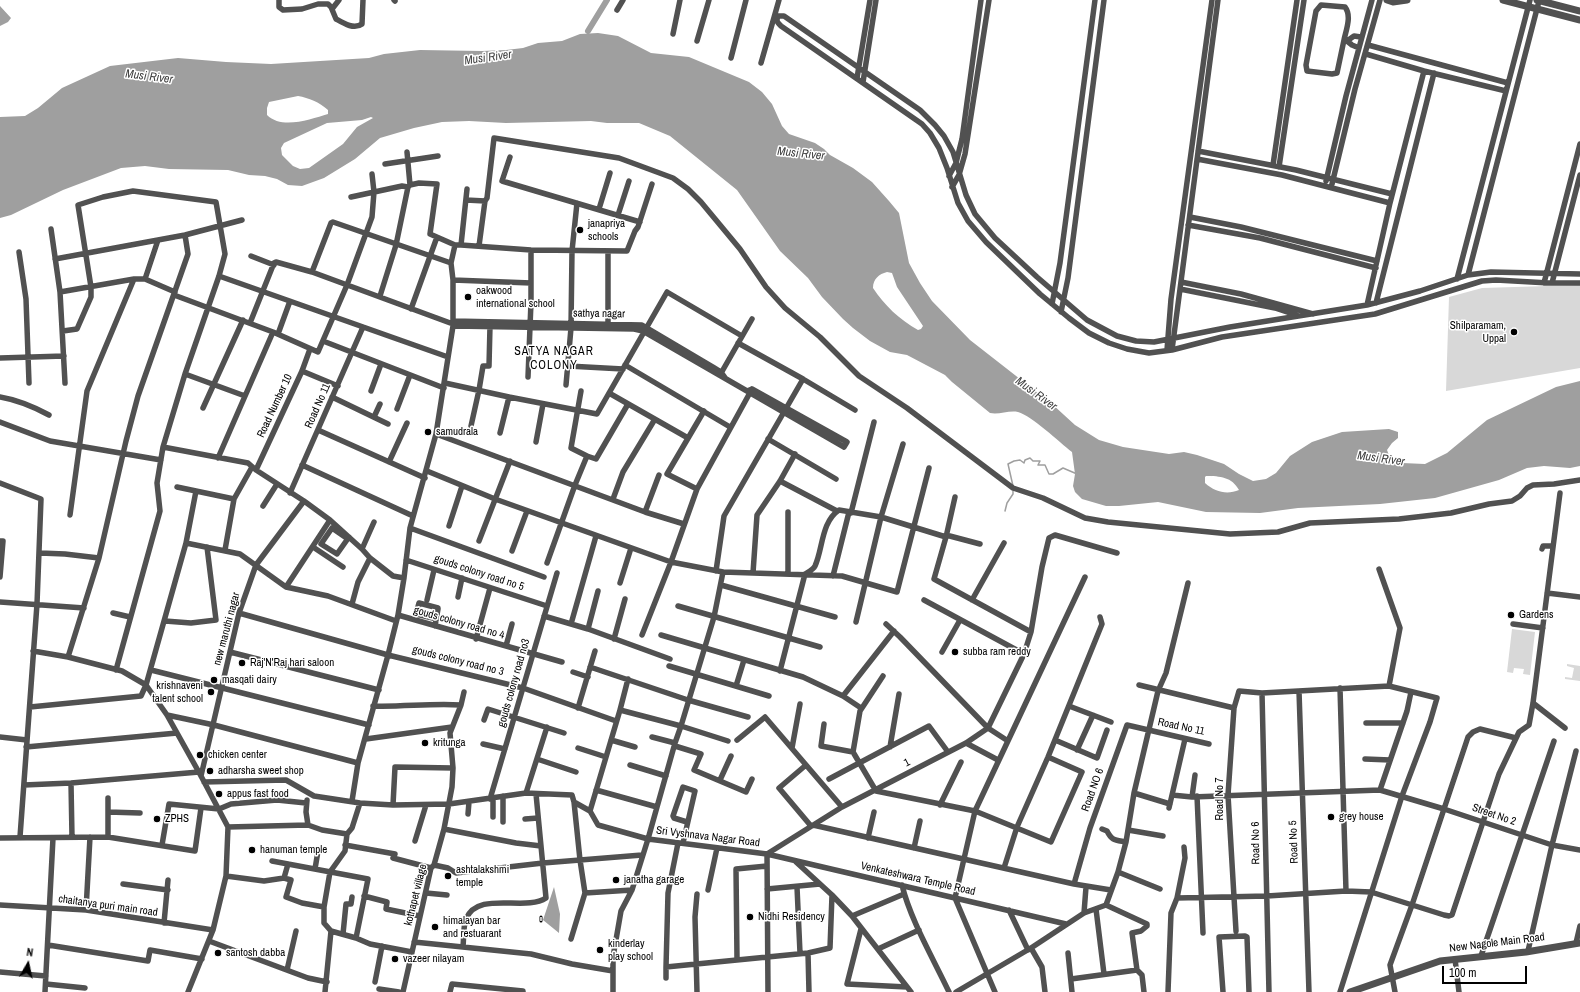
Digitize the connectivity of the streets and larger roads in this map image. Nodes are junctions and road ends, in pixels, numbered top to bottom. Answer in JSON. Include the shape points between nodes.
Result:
{"nodes":[{"id":1,"x":279,"y":0,"type":"edge"},
{"id":2,"x":339,"y":0,"type":"edge"},
{"id":3,"x":363,"y":0,"type":"edge"},
{"id":4,"x":623,"y":0,"type":"edge"},
{"id":5,"x":680,"y":0,"type":"edge"},
{"id":6,"x":709,"y":0,"type":"edge"},
{"id":7,"x":746,"y":0,"type":"edge"},
{"id":8,"x":779,"y":0,"type":"edge"},
{"id":9,"x":870,"y":0,"type":"edge"},
{"id":10,"x":876,"y":0,"type":"edge"},
{"id":11,"x":981,"y":0,"type":"edge"},
{"id":12,"x":989,"y":0,"type":"edge"},
{"id":13,"x":1095,"y":0,"type":"edge"},
{"id":14,"x":1104,"y":0,"type":"edge"},
{"id":15,"x":1212,"y":0,"type":"edge"},
{"id":16,"x":1218,"y":0,"type":"edge"},
{"id":17,"x":1297,"y":0,"type":"edge"},
{"id":18,"x":1304,"y":0,"type":"edge"},
{"id":19,"x":1372,"y":0,"type":"edge"},
{"id":20,"x":1380,"y":0,"type":"edge"},
{"id":21,"x":1387,"y":0,"type":"edge"},
{"id":22,"x":1407,"y":0,"type":"edge"},
{"id":23,"x":1503,"y":0,"type":"edge"},
{"id":24,"x":1538,"y":0,"type":"edge"},
{"id":25,"x":1528,"y":4,"type":"edge"},
{"id":26,"x":332,"y":9,"type":"junction"},
{"id":27,"x":1536,"y":9,"type":"junction"},
{"id":28,"x":618,"y":10,"type":"dead end"},
{"id":29,"x":1580,"y":11,"type":"edge"},
{"id":30,"x":1580,"y":20,"type":"edge"},
{"id":31,"x":673,"y":34,"type":"dead end"},
{"id":32,"x":1361,"y":37,"type":"junction"},
{"id":33,"x":1346,"y":40,"type":"junction"},
{"id":34,"x":698,"y":41,"type":"dead end"},
{"id":35,"x":1368,"y":46,"type":"junction"},
{"id":36,"x":1359,"y":48,"type":"junction"},
{"id":37,"x":1366,"y":54,"type":"junction"},
{"id":38,"x":731,"y":58,"type":"dead end"},
{"id":39,"x":761,"y":63,"type":"dead end"},
{"id":40,"x":859,"y":68,"type":"junction"},
{"id":41,"x":1424,"y":71,"type":"junction"},
{"id":42,"x":865,"y":73,"type":"junction"},
{"id":43,"x":1434,"y":73,"type":"junction"},
{"id":44,"x":857,"y":78,"type":"junction"},
{"id":45,"x":863,"y":82,"type":"junction"},
{"id":46,"x":1508,"y":82,"type":"junction"},
{"id":47,"x":1506,"y":91,"type":"junction"},
{"id":48,"x":1580,"y":144,"type":"edge"},
{"id":49,"x":1198,"y":151,"type":"junction"},
{"id":50,"x":407,"y":152,"type":"dead end"},
{"id":51,"x":438,"y":156,"type":"dead end"},
{"id":52,"x":510,"y":156,"type":"dead end"},
{"id":53,"x":1197,"y":159,"type":"junction"},
{"id":54,"x":408,"y":160,"type":"junction"},
{"id":55,"x":956,"y":163,"type":"junction"},
{"id":56,"x":385,"y":164,"type":"dead end"},
{"id":57,"x":1276,"y":166,"type":"junction"},
{"id":58,"x":610,"y":173,"type":"dead end"},
{"id":59,"x":372,"y":174,"type":"dead end"},
{"id":60,"x":959,"y":175,"type":"junction"},
{"id":61,"x":1580,"y":175,"type":"edge"},
{"id":62,"x":950,"y":176,"type":"junction"},
{"id":63,"x":1330,"y":179,"type":"junction"},
{"id":64,"x":629,"y":181,"type":"dead end"},
{"id":65,"x":652,"y":184,"type":"dead end"},
{"id":66,"x":409,"y":186,"type":"junction"},
{"id":67,"x":1328,"y":186,"type":"junction"},
{"id":68,"x":952,"y":187,"type":"junction"},
{"id":69,"x":467,"y":190,"type":"dead end"},
{"id":70,"x":374,"y":192,"type":"junction"},
{"id":71,"x":1392,"y":194,"type":"junction"},
{"id":72,"x":351,"y":197,"type":"dead end"},
{"id":73,"x":466,"y":200,"type":"junction"},
{"id":74,"x":485,"y":201,"type":"junction"},
{"id":75,"x":577,"y":203,"type":"junction"},
{"id":76,"x":1390,"y":203,"type":"junction"},
{"id":77,"x":599,"y":209,"type":"junction"},
{"id":78,"x":618,"y":215,"type":"junction"},
{"id":79,"x":1190,"y":217,"type":"junction"},
{"id":80,"x":242,"y":220,"type":"dead end"},
{"id":81,"x":633,"y":220,"type":"junction"},
{"id":82,"x":640,"y":222,"type":"junction"},
{"id":83,"x":1386,"y":223,"type":"junction"},
{"id":84,"x":1188,"y":225,"type":"junction"},
{"id":85,"x":220,"y":227,"type":"junction"},
{"id":86,"x":51,"y":229,"type":"dead end"},
{"id":87,"x":635,"y":231,"type":"junction"},
{"id":88,"x":365,"y":234,"type":"junction"},
{"id":89,"x":185,"y":235,"type":"junction"},
{"id":90,"x":1394,"y":236,"type":"junction"},
{"id":91,"x":437,"y":237,"type":"junction"},
{"id":92,"x":1383,"y":237,"type":"junction"},
{"id":93,"x":158,"y":240,"type":"junction"},
{"id":94,"x":396,"y":244,"type":"junction"},
{"id":95,"x":454,"y":245,"type":"junction"},
{"id":96,"x":461,"y":245,"type":"junction"},
{"id":97,"x":479,"y":246,"type":"junction"},
{"id":98,"x":531,"y":250,"type":"junction"},
{"id":99,"x":572,"y":251,"type":"junction"},
{"id":100,"x":608,"y":251,"type":"junction"},
{"id":101,"x":1390,"y":251,"type":"junction"},
{"id":102,"x":19,"y":252,"type":"dead end"},
{"id":103,"x":86,"y":254,"type":"junction"},
{"id":104,"x":251,"y":256,"type":"dead end"},
{"id":105,"x":430,"y":256,"type":"junction"},
{"id":106,"x":55,"y":259,"type":"junction"},
{"id":107,"x":1388,"y":259,"type":"junction"},
{"id":108,"x":451,"y":263,"type":"junction"},
{"id":109,"x":274,"y":264,"type":"junction"},
{"id":110,"x":1376,"y":265,"type":"junction"},
{"id":111,"x":312,"y":272,"type":"junction"},
{"id":112,"x":1546,"y":274,"type":"junction"},
{"id":113,"x":1554,"y":274,"type":"junction"},
{"id":114,"x":1580,"y":274,"type":"edge"},
{"id":115,"x":219,"y":276,"type":"junction"},
{"id":116,"x":1468,"y":276,"type":"junction"},
{"id":117,"x":134,"y":279,"type":"junction"},
{"id":118,"x":145,"y":279,"type":"junction"},
{"id":119,"x":1457,"y":279,"type":"junction"},
{"id":120,"x":453,"y":280,"type":"junction"},
{"id":121,"x":531,"y":282,"type":"junction"},
{"id":122,"x":1544,"y":283,"type":"junction"},
{"id":123,"x":1552,"y":283,"type":"junction"},
{"id":124,"x":1580,"y":283,"type":"edge"},
{"id":125,"x":347,"y":285,"type":"junction"},
{"id":126,"x":1181,"y":285,"type":"junction"},
{"id":127,"x":91,"y":287,"type":"junction"},
{"id":128,"x":262,"y":291,"type":"junction"},
{"id":129,"x":60,"y":292,"type":"junction"},
{"id":130,"x":1055,"y":292,"type":"junction"},
{"id":131,"x":174,"y":293,"type":"junction"},
{"id":132,"x":380,"y":296,"type":"junction"},
{"id":133,"x":1064,"y":300,"type":"junction"},
{"id":134,"x":290,"y":301,"type":"junction"},
{"id":135,"x":1376,"y":303,"type":"junction"},
{"id":136,"x":1052,"y":304,"type":"junction"},
{"id":137,"x":1367,"y":305,"type":"junction"},
{"id":138,"x":208,"y":307,"type":"junction"},
{"id":139,"x":411,"y":309,"type":"junction"},
{"id":140,"x":1061,"y":312,"type":"junction"},
{"id":141,"x":1313,"y":314,"type":"junction"},
{"id":142,"x":334,"y":316,"type":"junction"},
{"id":143,"x":1302,"y":316,"type":"junction"},
{"id":144,"x":752,"y":319,"type":"dead end"},
{"id":145,"x":243,"y":320,"type":"junction"},
{"id":146,"x":250,"y":323,"type":"junction"},
{"id":147,"x":608,"y":323,"type":"junction"},
{"id":148,"x":453,"y":324,"type":"junction"},
{"id":149,"x":530,"y":325,"type":"junction"},
{"id":150,"x":490,"y":326,"type":"junction"},
{"id":151,"x":571,"y":326,"type":"junction"},
{"id":152,"x":363,"y":327,"type":"junction"},
{"id":153,"x":645,"y":329,"type":"junction"},
{"id":154,"x":63,"y":331,"type":"junction"},
{"id":155,"x":276,"y":333,"type":"junction"},
{"id":156,"x":742,"y":336,"type":"junction"},
{"id":157,"x":1170,"y":339,"type":"junction"},
{"id":158,"x":323,"y":342,"type":"junction"},
{"id":159,"x":738,"y":343,"type":"junction"},
{"id":160,"x":310,"y":349,"type":"junction"},
{"id":161,"x":1170,"y":350,"type":"junction"},
{"id":162,"x":352,"y":353,"type":"junction"},
{"id":163,"x":64,"y":356,"type":"junction"},
{"id":164,"x":29,"y":357,"type":"junction"},
{"id":165,"x":448,"y":357,"type":"junction"},
{"id":166,"x":0,"y":358,"type":"edge"},
{"id":167,"x":381,"y":364,"type":"junction"},
{"id":168,"x":568,"y":366,"type":"junction"},
{"id":169,"x":624,"y":367,"type":"junction"},
{"id":170,"x":302,"y":371,"type":"junction"},
{"id":171,"x":185,"y":374,"type":"junction"},
{"id":172,"x":720,"y":374,"type":"junction"},
{"id":173,"x":410,"y":376,"type":"junction"},
{"id":174,"x":528,"y":377,"type":"dead end"},
{"id":175,"x":803,"y":379,"type":"junction"},
{"id":176,"x":29,"y":383,"type":"dead end"},
{"id":177,"x":65,"y":383,"type":"dead end"},
{"id":178,"x":214,"y":384,"type":"junction"},
{"id":179,"x":444,"y":385,"type":"junction"},
{"id":180,"x":566,"y":385,"type":"dead end"},
{"id":181,"x":338,"y":386,"type":"junction"},
{"id":182,"x":479,"y":390,"type":"junction"},
{"id":183,"x":581,"y":390,"type":"dead end"},
{"id":184,"x":371,"y":391,"type":"dead end"},
{"id":185,"x":750,"y":391,"type":"junction"},
{"id":186,"x":609,"y":393,"type":"junction"},
{"id":187,"x":244,"y":396,"type":"junction"},
{"id":188,"x":0,"y":397,"type":"edge"},
{"id":189,"x":332,"y":397,"type":"junction"},
{"id":190,"x":509,"y":397,"type":"junction"},
{"id":191,"x":380,"y":404,"type":"dead end"},
{"id":192,"x":543,"y":404,"type":"junction"},
{"id":193,"x":628,"y":404,"type":"junction"},
{"id":194,"x":203,"y":408,"type":"dead end"},
{"id":195,"x":397,"y":409,"type":"dead end"},
{"id":196,"x":785,"y":409,"type":"junction"},
{"id":197,"x":578,"y":410,"type":"junction"},
{"id":198,"x":855,"y":410,"type":"dead end"},
{"id":199,"x":704,"y":411,"type":"junction"},
{"id":200,"x":49,"y":415,"type":"dead end"},
{"id":201,"x":374,"y":417,"type":"junction"},
{"id":202,"x":654,"y":419,"type":"junction"},
{"id":203,"x":0,"y":422,"type":"edge"},
{"id":204,"x":874,"y":422,"type":"dead end"},
{"id":205,"x":407,"y":423,"type":"dead end"},
{"id":206,"x":388,"y":424,"type":"dead end"},
{"id":207,"x":471,"y":426,"type":"dead end"},
{"id":208,"x":730,"y":427,"type":"junction"},
{"id":209,"x":318,"y":430,"type":"junction"},
{"id":210,"x":436,"y":434,"type":"junction"},
{"id":211,"x":500,"y":434,"type":"dead end"},
{"id":212,"x":688,"y":438,"type":"junction"},
{"id":213,"x":768,"y":439,"type":"junction"},
{"id":214,"x":536,"y":442,"type":"dead end"},
{"id":215,"x":903,"y":444,"type":"dead end"},
{"id":216,"x":80,"y":446,"type":"junction"},
{"id":217,"x":163,"y":447,"type":"junction"},
{"id":218,"x":123,"y":452,"type":"junction"},
{"id":219,"x":795,"y":454,"type":"junction"},
{"id":220,"x":587,"y":456,"type":"junction"},
{"id":221,"x":218,"y":458,"type":"junction"},
{"id":222,"x":161,"y":460,"type":"junction"},
{"id":223,"x":510,"y":461,"type":"junction"},
{"id":224,"x":389,"y":462,"type":"junction"},
{"id":225,"x":302,"y":466,"type":"junction"},
{"id":226,"x":929,"y":468,"type":"dead end"},
{"id":227,"x":254,"y":469,"type":"junction"},
{"id":228,"x":426,"y":471,"type":"junction"},
{"id":229,"x":659,"y":475,"type":"dead end"},
{"id":230,"x":425,"y":478,"type":"junction"},
{"id":231,"x":836,"y":479,"type":"dead end"},
{"id":232,"x":1580,"y":480,"type":"edge"},
{"id":233,"x":780,"y":481,"type":"junction"},
{"id":234,"x":0,"y":483,"type":"edge"},
{"id":235,"x":277,"y":484,"type":"junction"},
{"id":236,"x":575,"y":484,"type":"junction"},
{"id":237,"x":462,"y":486,"type":"junction"},
{"id":238,"x":177,"y":487,"type":"dead end"},
{"id":239,"x":696,"y":489,"type":"junction"},
{"id":240,"x":196,"y":491,"type":"junction"},
{"id":241,"x":290,"y":493,"type":"junction"},
{"id":242,"x":1560,"y":493,"type":"dead end"},
{"id":243,"x":955,"y":497,"type":"dead end"},
{"id":244,"x":234,"y":499,"type":"junction"},
{"id":245,"x":495,"y":499,"type":"junction"},
{"id":246,"x":613,"y":499,"type":"junction"},
{"id":247,"x":304,"y":501,"type":"junction"},
{"id":248,"x":263,"y":506,"type":"dead end"},
{"id":249,"x":527,"y":510,"type":"junction"},
{"id":250,"x":837,"y":511,"type":"junction"},
{"id":251,"x":645,"y":512,"type":"junction"},
{"id":252,"x":788,"y":512,"type":"dead end"},
{"id":253,"x":850,"y":513,"type":"junction"},
{"id":254,"x":70,"y":515,"type":"dead end"},
{"id":255,"x":413,"y":516,"type":"junction"},
{"id":256,"x":881,"y":517,"type":"junction"},
{"id":257,"x":330,"y":520,"type":"junction"},
{"id":258,"x":374,"y":522,"type":"dead end"},
{"id":259,"x":562,"y":523,"type":"junction"},
{"id":260,"x":684,"y":524,"type":"junction"},
{"id":261,"x":448,"y":526,"type":"dead end"},
{"id":262,"x":914,"y":527,"type":"junction"},
{"id":263,"x":410,"y":528,"type":"junction"},
{"id":264,"x":327,"y":530,"type":"junction"},
{"id":265,"x":596,"y":536,"type":"junction"},
{"id":266,"x":946,"y":536,"type":"junction"},
{"id":267,"x":348,"y":538,"type":"junction"},
{"id":268,"x":0,"y":540,"type":"edge"},
{"id":269,"x":479,"y":541,"type":"dead end"},
{"id":270,"x":186,"y":543,"type":"junction"},
{"id":271,"x":1004,"y":543,"type":"dead end"},
{"id":272,"x":980,"y":544,"type":"dead end"},
{"id":273,"x":1553,"y":546,"type":"junction"},
{"id":274,"x":207,"y":547,"type":"junction"},
{"id":275,"x":313,"y":547,"type":"junction"},
{"id":276,"x":631,"y":548,"type":"junction"},
{"id":277,"x":1542,"y":548,"type":"dead end"},
{"id":278,"x":362,"y":549,"type":"junction"},
{"id":279,"x":225,"y":550,"type":"junction"},
{"id":280,"x":512,"y":551,"type":"dead end"},
{"id":281,"x":40,"y":553,"type":"junction"},
{"id":282,"x":1117,"y":553,"type":"dead end"},
{"id":283,"x":99,"y":558,"type":"junction"},
{"id":284,"x":370,"y":558,"type":"junction"},
{"id":285,"x":406,"y":560,"type":"junction"},
{"id":286,"x":670,"y":562,"type":"junction"},
{"id":287,"x":547,"y":563,"type":"dead end"},
{"id":288,"x":256,"y":565,"type":"junction"},
{"id":289,"x":343,"y":567,"type":"dead end"},
{"id":290,"x":1379,"y":569,"type":"dead end"},
{"id":291,"x":434,"y":570,"type":"junction"},
{"id":292,"x":716,"y":571,"type":"junction"},
{"id":293,"x":723,"y":572,"type":"junction"},
{"id":294,"x":556,"y":573,"type":"dead end"},
{"id":295,"x":754,"y":573,"type":"junction"},
{"id":296,"x":788,"y":574,"type":"junction"},
{"id":297,"x":805,"y":574,"type":"junction"},
{"id":298,"x":544,"y":576,"type":"dead end"},
{"id":299,"x":833,"y":576,"type":"junction"},
{"id":300,"x":0,"y":577,"type":"edge"},
{"id":301,"x":1085,"y":577,"type":"dead end"},
{"id":302,"x":404,"y":578,"type":"junction"},
{"id":303,"x":462,"y":578,"type":"junction"},
{"id":304,"x":620,"y":583,"type":"dead end"},
{"id":305,"x":865,"y":583,"type":"junction"},
{"id":306,"x":1188,"y":583,"type":"dead end"},
{"id":307,"x":721,"y":585,"type":"junction"},
{"id":308,"x":286,"y":587,"type":"junction"},
{"id":309,"x":490,"y":588,"type":"junction"},
{"id":310,"x":598,"y":591,"type":"dead end"},
{"id":311,"x":1547,"y":593,"type":"junction"},
{"id":312,"x":458,"y":597,"type":"dead end"},
{"id":313,"x":1580,"y":597,"type":"edge"},
{"id":314,"x":625,"y":599,"type":"dead end"},
{"id":315,"x":427,"y":600,"type":"dead end"},
{"id":316,"x":924,"y":600,"type":"dead end"},
{"id":317,"x":972,"y":600,"type":"junction"},
{"id":318,"x":0,"y":602,"type":"edge"},
{"id":319,"x":37,"y":604,"type":"junction"},
{"id":320,"x":352,"y":604,"type":"junction"},
{"id":321,"x":547,"y":606,"type":"junction"},
{"id":322,"x":678,"y":606,"type":"dead end"},
{"id":323,"x":798,"y":606,"type":"junction"},
{"id":324,"x":84,"y":608,"type":"junction"},
{"id":325,"x":113,"y":613,"type":"dead end"},
{"id":326,"x":239,"y":613,"type":"junction"},
{"id":327,"x":544,"y":616,"type":"junction"},
{"id":328,"x":130,"y":617,"type":"junction"},
{"id":329,"x":426,"y":617,"type":"junction"},
{"id":330,"x":714,"y":617,"type":"junction"},
{"id":331,"x":835,"y":617,"type":"dead end"},
{"id":332,"x":1100,"y":617,"type":"dead end"},
{"id":333,"x":397,"y":618,"type":"junction"},
{"id":334,"x":436,"y":619,"type":"junction"},
{"id":335,"x":960,"y":620,"type":"junction"},
{"id":336,"x":165,"y":621,"type":"junction"},
{"id":337,"x":856,"y":622,"type":"dead end"},
{"id":338,"x":424,"y":623,"type":"junction"},
{"id":339,"x":512,"y":624,"type":"dead end"},
{"id":340,"x":571,"y":624,"type":"junction"},
{"id":341,"x":886,"y":624,"type":"dead end"},
{"id":342,"x":1513,"y":624,"type":"dead end"},
{"id":343,"x":435,"y":626,"type":"junction"},
{"id":344,"x":1543,"y":628,"type":"junction"},
{"id":345,"x":588,"y":630,"type":"junction"},
{"id":346,"x":894,"y":631,"type":"junction"},
{"id":347,"x":1031,"y":632,"type":"junction"},
{"id":348,"x":642,"y":635,"type":"dead end"},
{"id":349,"x":661,"y":635,"type":"dead end"},
{"id":350,"x":789,"y":638,"type":"junction"},
{"id":351,"x":476,"y":639,"type":"junction"},
{"id":352,"x":614,"y":639,"type":"junction"},
{"id":353,"x":506,"y":646,"type":"junction"},
{"id":354,"x":820,"y":647,"type":"dead end"},
{"id":355,"x":704,"y":648,"type":"junction"},
{"id":356,"x":33,"y":651,"type":"junction"},
{"id":357,"x":230,"y":652,"type":"junction"},
{"id":358,"x":595,"y":652,"type":"dead end"},
{"id":359,"x":942,"y":652,"type":"dead end"},
{"id":360,"x":533,"y":653,"type":"junction"},
{"id":361,"x":1024,"y":654,"type":"junction"},
{"id":362,"x":388,"y":655,"type":"junction"},
{"id":363,"x":68,"y":657,"type":"junction"},
{"id":364,"x":670,"y":659,"type":"dead end"},
{"id":365,"x":744,"y":660,"type":"junction"},
{"id":366,"x":562,"y":662,"type":"dead end"},
{"id":367,"x":669,"y":666,"type":"dead end"},
{"id":368,"x":590,"y":667,"type":"junction"},
{"id":369,"x":116,"y":670,"type":"junction"},
{"id":370,"x":151,"y":670,"type":"junction"},
{"id":371,"x":780,"y":671,"type":"junction"},
{"id":372,"x":573,"y":672,"type":"dead end"},
{"id":373,"x":696,"y":674,"type":"junction"},
{"id":374,"x":883,"y":676,"type":"dead end"},
{"id":375,"x":588,"y":677,"type":"junction"},
{"id":376,"x":628,"y":679,"type":"junction"},
{"id":377,"x":146,"y":685,"type":"junction"},
{"id":378,"x":1139,"y":685,"type":"dead end"},
{"id":379,"x":736,"y":686,"type":"junction"},
{"id":380,"x":1389,"y":686,"type":"junction"},
{"id":381,"x":222,"y":687,"type":"junction"},
{"id":382,"x":523,"y":688,"type":"junction"},
{"id":383,"x":1340,"y":688,"type":"junction"},
{"id":384,"x":378,"y":690,"type":"junction"},
{"id":385,"x":1158,"y":691,"type":"junction"},
{"id":386,"x":1299,"y":691,"type":"junction"},
{"id":387,"x":464,"y":692,"type":"dead end"},
{"id":388,"x":1411,"y":692,"type":"junction"},
{"id":389,"x":1262,"y":693,"type":"junction"},
{"id":390,"x":899,"y":694,"type":"dead end"},
{"id":391,"x":152,"y":695,"type":"junction"},
{"id":392,"x":140,"y":696,"type":"junction"},
{"id":393,"x":770,"y":696,"type":"dead end"},
{"id":394,"x":843,"y":696,"type":"junction"},
{"id":395,"x":688,"y":700,"type":"junction"},
{"id":396,"x":1533,"y":703,"type":"junction"},
{"id":397,"x":800,"y":704,"type":"dead end"},
{"id":398,"x":461,"y":705,"type":"junction"},
{"id":399,"x":373,"y":706,"type":"junction"},
{"id":400,"x":1069,"y":706,"type":"junction"},
{"id":401,"x":30,"y":707,"type":"junction"},
{"id":402,"x":578,"y":708,"type":"junction"},
{"id":403,"x":861,"y":708,"type":"junction"},
{"id":404,"x":1234,"y":708,"type":"junction"},
{"id":405,"x":620,"y":710,"type":"junction"},
{"id":406,"x":1093,"y":715,"type":"junction"},
{"id":407,"x":167,"y":716,"type":"junction"},
{"id":408,"x":514,"y":717,"type":"junction"},
{"id":409,"x":748,"y":717,"type":"dead end"},
{"id":410,"x":484,"y":720,"type":"dead end"},
{"id":411,"x":616,"y":721,"type":"junction"},
{"id":412,"x":1111,"y":722,"type":"dead end"},
{"id":413,"x":1366,"y":723,"type":"dead end"},
{"id":414,"x":1403,"y":723,"type":"junction"},
{"id":415,"x":824,"y":724,"type":"dead end"},
{"id":416,"x":214,"y":725,"type":"junction"},
{"id":417,"x":369,"y":725,"type":"junction"},
{"id":418,"x":682,"y":726,"type":"junction"},
{"id":419,"x":452,"y":727,"type":"junction"},
{"id":420,"x":547,"y":727,"type":"junction"},
{"id":421,"x":988,"y":728,"type":"junction"},
{"id":422,"x":1565,"y":728,"type":"dead end"},
{"id":423,"x":1107,"y":730,"type":"dead end"},
{"id":424,"x":1148,"y":730,"type":"junction"},
{"id":425,"x":564,"y":732,"type":"dead end"},
{"id":426,"x":177,"y":733,"type":"junction"},
{"id":427,"x":0,"y":737,"type":"edge"},
{"id":428,"x":652,"y":738,"type":"dead end"},
{"id":429,"x":1185,"y":738,"type":"junction"},
{"id":430,"x":1516,"y":738,"type":"junction"},
{"id":431,"x":366,"y":739,"type":"junction"},
{"id":432,"x":27,"y":740,"type":"junction"},
{"id":433,"x":611,"y":740,"type":"junction"},
{"id":434,"x":737,"y":740,"type":"dead end"},
{"id":435,"x":1055,"y":740,"type":"junction"},
{"id":436,"x":1554,"y":740,"type":"dead end"},
{"id":437,"x":728,"y":741,"type":"dead end"},
{"id":438,"x":1008,"y":741,"type":"junction"},
{"id":439,"x":966,"y":743,"type":"junction"},
{"id":440,"x":483,"y":744,"type":"dead end"},
{"id":441,"x":1209,"y":744,"type":"dead end"},
{"id":442,"x":675,"y":745,"type":"junction"},
{"id":443,"x":26,"y":747,"type":"junction"},
{"id":444,"x":635,"y":747,"type":"dead end"},
{"id":445,"x":890,"y":747,"type":"junction"},
{"id":446,"x":578,"y":748,"type":"dead end"},
{"id":447,"x":792,"y":748,"type":"junction"},
{"id":448,"x":504,"y":749,"type":"junction"},
{"id":449,"x":1077,"y":750,"type":"junction"},
{"id":450,"x":1576,"y":751,"type":"dead end"},
{"id":451,"x":854,"y":752,"type":"junction"},
{"id":452,"x":948,"y":752,"type":"junction"},
{"id":453,"x":730,"y":756,"type":"dead end"},
{"id":454,"x":606,"y":757,"type":"junction"},
{"id":455,"x":1048,"y":757,"type":"junction"},
{"id":456,"x":536,"y":759,"type":"junction"},
{"id":457,"x":1365,"y":759,"type":"dead end"},
{"id":458,"x":998,"y":760,"type":"junction"},
{"id":459,"x":1390,"y":760,"type":"junction"},
{"id":460,"x":860,"y":762,"type":"junction"},
{"id":461,"x":961,"y":762,"type":"dead end"},
{"id":462,"x":358,"y":763,"type":"junction"},
{"id":463,"x":630,"y":765,"type":"dead end"},
{"id":464,"x":806,"y":765,"type":"junction"},
{"id":465,"x":453,"y":768,"type":"junction"},
{"id":466,"x":576,"y":772,"type":"dead end"},
{"id":467,"x":200,"y":774,"type":"junction"},
{"id":468,"x":1195,"y":775,"type":"dead end"},
{"id":469,"x":666,"y":776,"type":"junction"},
{"id":470,"x":752,"y":778,"type":"dead end"},
{"id":471,"x":829,"y":779,"type":"dead end"},
{"id":472,"x":720,"y":780,"type":"junction"},
{"id":473,"x":204,"y":782,"type":"junction"},
{"id":474,"x":71,"y":783,"type":"junction"},
{"id":475,"x":24,"y":785,"type":"junction"},
{"id":476,"x":596,"y":790,"type":"junction"},
{"id":477,"x":1380,"y":790,"type":"junction"},
{"id":478,"x":876,"y":791,"type":"junction"},
{"id":479,"x":1342,"y":791,"type":"junction"},
{"id":480,"x":1302,"y":792,"type":"junction"},
{"id":481,"x":308,"y":793,"type":"junction"},
{"id":482,"x":526,"y":793,"type":"junction"},
{"id":483,"x":1134,"y":793,"type":"junction"},
{"id":484,"x":536,"y":794,"type":"junction"},
{"id":485,"x":1265,"y":794,"type":"junction"},
{"id":486,"x":1172,"y":795,"type":"junction"},
{"id":487,"x":1228,"y":795,"type":"junction"},
{"id":488,"x":503,"y":796,"type":"junction"},
{"id":489,"x":1195,"y":796,"type":"junction"},
{"id":490,"x":1402,"y":796,"type":"junction"},
{"id":491,"x":108,"y":798,"type":"dead end"},
{"id":492,"x":492,"y":798,"type":"junction"},
{"id":493,"x":352,"y":801,"type":"junction"},
{"id":494,"x":469,"y":802,"type":"junction"},
{"id":495,"x":574,"y":802,"type":"junction"},
{"id":496,"x":306,"y":803,"type":"junction"},
{"id":497,"x":360,"y":803,"type":"junction"},
{"id":498,"x":449,"y":804,"type":"junction"},
{"id":499,"x":393,"y":805,"type":"junction"},
{"id":500,"x":426,"y":805,"type":"junction"},
{"id":501,"x":940,"y":805,"type":"junction"},
{"id":502,"x":657,"y":806,"type":"junction"},
{"id":503,"x":842,"y":807,"type":"junction"},
{"id":504,"x":201,"y":808,"type":"junction"},
{"id":505,"x":219,"y":809,"type":"junction"},
{"id":506,"x":1444,"y":809,"type":"junction"},
{"id":507,"x":590,"y":811,"type":"junction"},
{"id":508,"x":975,"y":811,"type":"junction"},
{"id":509,"x":108,"y":812,"type":"junction"},
{"id":510,"x":140,"y":812,"type":"dead end"},
{"id":511,"x":874,"y":812,"type":"dead end"},
{"id":512,"x":468,"y":814,"type":"dead end"},
{"id":513,"x":493,"y":818,"type":"dead end"},
{"id":514,"x":538,"y":818,"type":"junction"},
{"id":515,"x":525,"y":819,"type":"dead end"},
{"id":516,"x":920,"y":821,"type":"dead end"},
{"id":517,"x":503,"y":822,"type":"dead end"},
{"id":518,"x":687,"y":822,"type":"junction"},
{"id":519,"x":1483,"y":822,"type":"junction"},
{"id":520,"x":308,"y":825,"type":"junction"},
{"id":521,"x":812,"y":826,"type":"junction"},
{"id":522,"x":228,"y":827,"type":"junction"},
{"id":523,"x":1017,"y":827,"type":"junction"},
{"id":524,"x":444,"y":829,"type":"junction"},
{"id":525,"x":1102,"y":829,"type":"dead end"},
{"id":526,"x":1128,"y":830,"type":"junction"},
{"id":527,"x":347,"y":834,"type":"junction"},
{"id":528,"x":1522,"y":835,"type":"junction"},
{"id":529,"x":1163,"y":836,"type":"dead end"},
{"id":530,"x":20,"y":837,"type":"junction"},
{"id":531,"x":72,"y":837,"type":"junction"},
{"id":532,"x":90,"y":837,"type":"junction"},
{"id":533,"x":0,"y":838,"type":"edge"},
{"id":534,"x":53,"y":838,"type":"junction"},
{"id":535,"x":108,"y":838,"type":"junction"},
{"id":536,"x":868,"y":838,"type":"junction"},
{"id":537,"x":648,"y":839,"type":"junction"},
{"id":538,"x":415,"y":841,"type":"dead end"},
{"id":539,"x":1126,"y":842,"type":"junction"},
{"id":540,"x":680,"y":843,"type":"junction"},
{"id":541,"x":162,"y":845,"type":"junction"},
{"id":542,"x":346,"y":845,"type":"junction"},
{"id":543,"x":1552,"y":845,"type":"junction"},
{"id":544,"x":541,"y":846,"type":"junction"},
{"id":545,"x":1184,"y":847,"type":"dead end"},
{"id":546,"x":717,"y":848,"type":"junction"},
{"id":547,"x":914,"y":848,"type":"junction"},
{"id":548,"x":1580,"y":850,"type":"edge"},
{"id":549,"x":318,"y":851,"type":"dead end"},
{"id":550,"x":766,"y":854,"type":"junction"},
{"id":551,"x":642,"y":855,"type":"junction"},
{"id":552,"x":963,"y":859,"type":"junction"},
{"id":553,"x":580,"y":860,"type":"junction"},
{"id":554,"x":272,"y":861,"type":"dead end"},
{"id":555,"x":795,"y":861,"type":"junction"},
{"id":556,"x":543,"y":863,"type":"junction"},
{"id":557,"x":288,"y":864,"type":"junction"},
{"id":558,"x":432,"y":866,"type":"junction"},
{"id":559,"x":767,"y":866,"type":"junction"},
{"id":560,"x":1004,"y":868,"type":"junction"},
{"id":561,"x":315,"y":869,"type":"junction"},
{"id":562,"x":330,"y":872,"type":"junction"},
{"id":563,"x":1118,"y":872,"type":"junction"},
{"id":564,"x":226,"y":876,"type":"junction"},
{"id":565,"x":284,"y":878,"type":"junction"},
{"id":566,"x":168,"y":880,"type":"dead end"},
{"id":567,"x":123,"y":884,"type":"dead end"},
{"id":568,"x":820,"y":884,"type":"junction"},
{"id":569,"x":1074,"y":884,"type":"junction"},
{"id":570,"x":902,"y":885,"type":"junction"},
{"id":571,"x":1086,"y":886,"type":"junction"},
{"id":572,"x":797,"y":887,"type":"junction"},
{"id":573,"x":767,"y":889,"type":"junction"},
{"id":574,"x":1160,"y":889,"type":"dead end"},
{"id":575,"x":168,"y":890,"type":"junction"},
{"id":576,"x":632,"y":890,"type":"junction"},
{"id":577,"x":708,"y":890,"type":"dead end"},
{"id":578,"x":1111,"y":890,"type":"junction"},
{"id":579,"x":1346,"y":891,"type":"junction"},
{"id":580,"x":1371,"y":892,"type":"junction"},
{"id":581,"x":426,"y":893,"type":"junction"},
{"id":582,"x":585,"y":893,"type":"junction"},
{"id":583,"x":1305,"y":893,"type":"junction"},
{"id":584,"x":697,"y":894,"type":"dead end"},
{"id":585,"x":904,"y":894,"type":"junction"},
{"id":586,"x":447,"y":895,"type":"dead end"},
{"id":587,"x":832,"y":895,"type":"junction"},
{"id":588,"x":364,"y":896,"type":"junction"},
{"id":589,"x":1267,"y":896,"type":"junction"},
{"id":590,"x":352,"y":897,"type":"dead end"},
{"id":591,"x":1201,"y":897,"type":"junction"},
{"id":592,"x":1235,"y":897,"type":"junction"},
{"id":593,"x":955,"y":898,"type":"junction"},
{"id":594,"x":1178,"y":898,"type":"junction"},
{"id":595,"x":0,"y":905,"type":"edge"},
{"id":596,"x":1106,"y":905,"type":"junction"},
{"id":597,"x":1412,"y":905,"type":"junction"},
{"id":598,"x":324,"y":907,"type":"junction"},
{"id":599,"x":50,"y":908,"type":"junction"},
{"id":600,"x":1096,"y":909,"type":"junction"},
{"id":601,"x":86,"y":910,"type":"junction"},
{"id":602,"x":1009,"y":910,"type":"junction"},
{"id":603,"x":1084,"y":912,"type":"junction"},
{"id":604,"x":420,"y":916,"type":"junction"},
{"id":605,"x":852,"y":916,"type":"junction"},
{"id":606,"x":164,"y":923,"type":"junction"},
{"id":607,"x":1066,"y":924,"type":"junction"},
{"id":608,"x":1580,"y":926,"type":"edge"},
{"id":609,"x":861,"y":929,"type":"junction"},
{"id":610,"x":213,"y":930,"type":"junction"},
{"id":611,"x":919,"y":930,"type":"junction"},
{"id":612,"x":296,"y":931,"type":"dead end"},
{"id":613,"x":331,"y":931,"type":"junction"},
{"id":614,"x":1236,"y":931,"type":"dead end"},
{"id":615,"x":1203,"y":933,"type":"dead end"},
{"id":616,"x":343,"y":934,"type":"junction"},
{"id":617,"x":356,"y":938,"type":"junction"},
{"id":618,"x":571,"y":939,"type":"dead end"},
{"id":619,"x":209,"y":940,"type":"junction"},
{"id":620,"x":414,"y":942,"type":"junction"},
{"id":621,"x":1578,"y":943,"type":"edge"},
{"id":622,"x":48,"y":945,"type":"junction"},
{"id":623,"x":382,"y":946,"type":"junction"},
{"id":624,"x":463,"y":946,"type":"junction"},
{"id":625,"x":878,"y":949,"type":"junction"},
{"id":626,"x":1030,"y":949,"type":"junction"},
{"id":627,"x":1528,"y":951,"type":"junction"},
{"id":628,"x":412,"y":952,"type":"junction"},
{"id":629,"x":800,"y":953,"type":"junction"},
{"id":630,"x":808,"y":953,"type":"junction"},
{"id":631,"x":1068,"y":953,"type":"dead end"},
{"id":632,"x":768,"y":956,"type":"junction"},
{"id":633,"x":1481,"y":956,"type":"junction"},
{"id":634,"x":202,"y":959,"type":"junction"},
{"id":635,"x":737,"y":959,"type":"junction"},
{"id":636,"x":1455,"y":959,"type":"junction"},
{"id":637,"x":697,"y":964,"type":"junction"},
{"id":638,"x":666,"y":967,"type":"junction"},
{"id":639,"x":287,"y":970,"type":"junction"},
{"id":640,"x":1137,"y":970,"type":"junction"},
{"id":641,"x":613,"y":971,"type":"junction"},
{"id":642,"x":0,"y":972,"type":"edge"},
{"id":643,"x":986,"y":973,"type":"junction"},
{"id":644,"x":1104,"y":974,"type":"junction"},
{"id":645,"x":46,"y":976,"type":"junction"},
{"id":646,"x":1393,"y":977,"type":"junction"},
{"id":647,"x":666,"y":978,"type":"dead end"},
{"id":648,"x":1071,"y":979,"type":"junction"},
{"id":649,"x":327,"y":982,"type":"junction"},
{"id":650,"x":375,"y":982,"type":"dead end"},
{"id":651,"x":46,"y":984,"type":"junction"},
{"id":652,"x":907,"y":987,"type":"junction"},
{"id":653,"x":84,"y":988,"type":"dead end"},
{"id":654,"x":380,"y":989,"type":"dead end"},
{"id":655,"x":480,"y":990,"type":"edge"},
{"id":656,"x":45,"y":992,"type":"edge"},
{"id":657,"x":188,"y":992,"type":"edge"},
{"id":658,"x":325,"y":992,"type":"edge"},
{"id":659,"x":399,"y":992,"type":"edge"},
{"id":660,"x":403,"y":992,"type":"edge"},
{"id":661,"x":450,"y":992,"type":"edge"},
{"id":662,"x":523,"y":992,"type":"edge"},
{"id":663,"x":613,"y":992,"type":"edge"},
{"id":664,"x":697,"y":992,"type":"edge"},
{"id":665,"x":768,"y":992,"type":"edge"},
{"id":666,"x":809,"y":992,"type":"edge"},
{"id":667,"x":912,"y":992,"type":"edge"},
{"id":668,"x":949,"y":992,"type":"edge"},
{"id":669,"x":956,"y":992,"type":"edge"},
{"id":670,"x":995,"y":992,"type":"edge"},
{"id":671,"x":1045,"y":992,"type":"edge"},
{"id":672,"x":1072,"y":992,"type":"edge"},
{"id":673,"x":1144,"y":992,"type":"edge"},
{"id":674,"x":1168,"y":992,"type":"edge"},
{"id":675,"x":1223,"y":992,"type":"edge"},
{"id":676,"x":1249,"y":992,"type":"edge"},
{"id":677,"x":1269,"y":992,"type":"edge"},
{"id":678,"x":1309,"y":992,"type":"edge"},
{"id":679,"x":1340,"y":992,"type":"edge"},
{"id":680,"x":1350,"y":992,"type":"edge"},
{"id":681,"x":1395,"y":992,"type":"edge"},
{"id":682,"x":1459,"y":992,"type":"edge"}],
"edges":[{"from":1,"to":26,"type":"street","via":[[279,7],[283,10],[322,4],[328,4]]},
{"from":2,"to":26,"type":"street"},
{"from":3,"to":26,"type":"street","via":[[362,24],[359,26],[336,19]]},
{"from":4,"to":28,"type":"street"},
{"from":5,"to":31,"type":"street"},
{"from":6,"to":34,"type":"street"},
{"from":7,"to":38,"type":"street"},
{"from":8,"to":39,"type":"street"},
{"from":9,"to":40,"type":"street"},
{"from":10,"to":42,"type":"street"},
{"from":11,"to":55,"type":"street"},
{"from":12,"to":60,"type":"street","via":[[965,154]]},
{"from":13,"to":130,"type":"street"},
{"from":14,"to":133,"type":"street"},
{"from":15,"to":157,"type":"street"},
{"from":16,"to":49,"type":"street"},
{"from":17,"to":57,"type":"street"},
{"from":18,"to":57,"type":"street"},
{"from":19,"to":32,"type":"street"},
{"from":20,"to":35,"type":"street"},
{"from":21,"to":22,"type":"street"},
{"from":23,"to":25,"type":"street"},
{"from":24,"to":27,"type":"street"},
{"from":24,"to":29,"type":"street"},
{"from":25,"to":27,"type":"street"},
{"from":25,"to":46,"type":"street"},
{"from":27,"to":30,"type":"street"},
{"from":27,"to":116,"type":"street"},
{"from":32,"to":33,"type":"street","via":[[1354,36]]},
{"from":32,"to":36,"type":"street"},
{"from":33,"to":33,"type":"street","via":[[1337,73],[1307,71],[1316,11],[1321,5],[1347,9],[1349,16]]},
{"from":33,"to":36,"type":"street"},
{"from":35,"to":37,"type":"street"},
{"from":35,"to":46,"type":"street"},
{"from":36,"to":63,"type":"street"},
{"from":37,"to":41,"type":"street"},
{"from":37,"to":63,"type":"street"},
{"from":40,"to":42,"type":"street"},
{"from":40,"to":44,"type":"street"},
{"from":40,"to":44,"type":"street","via":[[784,16],[778,16],[777,22],[781,26]]},
{"from":41,"to":43,"type":"street"},
{"from":41,"to":71,"type":"street"},
{"from":42,"to":45,"type":"street"},
{"from":42,"to":55,"type":"street","via":[[920,110],[947,142]]},
{"from":43,"to":47,"type":"street"},
{"from":43,"to":90,"type":"street"},
{"from":44,"to":45,"type":"street"},
{"from":45,"to":62,"type":"street","via":[[912,116],[930,133]]},
{"from":46,"to":47,"type":"street"},
{"from":47,"to":119,"type":"street"},
{"from":48,"to":112,"type":"street"},
{"from":49,"to":53,"type":"street"},
{"from":49,"to":57,"type":"street"},
{"from":50,"to":54,"type":"street"},
{"from":51,"to":54,"type":"street"},
{"from":52,"to":75,"type":"street","via":[[502,181]]},
{"from":53,"to":67,"type":"street"},
{"from":53,"to":79,"type":"street"},
{"from":54,"to":56,"type":"street"},
{"from":54,"to":66,"type":"street"},
{"from":55,"to":60,"type":"street"},
{"from":55,"to":62,"type":"street"},
{"from":57,"to":63,"type":"street"},
{"from":58,"to":77,"type":"street"},
{"from":59,"to":70,"type":"street"},
{"from":60,"to":68,"type":"street"},
{"from":60,"to":130,"type":"street","via":[[975,214],[995,238]]},
{"from":61,"to":113,"type":"street"},
{"from":62,"to":68,"type":"street"},
{"from":63,"to":67,"type":"street"},
{"from":63,"to":71,"type":"street"},
{"from":64,"to":78,"type":"street"},
{"from":65,"to":82,"type":"street"},
{"from":66,"to":70,"type":"street"},
{"from":66,"to":91,"type":"street","via":[[419,183],[438,184],[430,234]]},
{"from":66,"to":94,"type":"street"},
{"from":67,"to":76,"type":"street"},
{"from":68,"to":136,"type":"street","via":[[968,221],[1006,262]]},
{"from":69,"to":73,"type":"street"},
{"from":70,"to":72,"type":"street"},
{"from":70,"to":88,"type":"street","via":[[372,217]]},
{"from":71,"to":76,"type":"street"},
{"from":73,"to":74,"type":"street"},
{"from":73,"to":96,"type":"street"},
{"from":74,"to":97,"type":"street"},
{"from":74,"to":232,"type":"street","via":[[494,138],[619,158],[673,178],[701,202],[785,308],[820,337],[859,376],[907,408],[1013,488],[1043,498],[1085,518],[1230,534],[1278,532],[1310,523],[1399,519],[1451,513],[1512,500],[1533,485]]},
{"from":75,"to":77,"type":"street"},
{"from":75,"to":99,"type":"street"},
{"from":76,"to":83,"type":"street"},
{"from":77,"to":78,"type":"street"},
{"from":78,"to":81,"type":"street"},
{"from":79,"to":84,"type":"street"},
{"from":79,"to":110,"type":"street","via":[[1240,227]]},
{"from":80,"to":85,"type":"street"},
{"from":81,"to":82,"type":"street"},
{"from":81,"to":87,"type":"street"},
{"from":82,"to":87,"type":"street"},
{"from":83,"to":90,"type":"street"},
{"from":83,"to":92,"type":"street"},
{"from":84,"to":110,"type":"street","via":[[1260,238]]},
{"from":84,"to":126,"type":"street"},
{"from":85,"to":89,"type":"street"},
{"from":85,"to":103,"type":"street","via":[[216,202],[132,191],[78,206]]},
{"from":85,"to":115,"type":"street","via":[[225,254]]},
{"from":86,"to":106,"type":"street"},
{"from":87,"to":100,"type":"street","via":[[627,251]]},
{"from":88,"to":94,"type":"street"},
{"from":88,"to":111,"type":"street","via":[[331,223]]},
{"from":88,"to":125,"type":"street"},
{"from":89,"to":93,"type":"street"},
{"from":89,"to":131,"type":"street","via":[[188,254]]},
{"from":90,"to":101,"type":"street"},
{"from":91,"to":95,"type":"street"},
{"from":91,"to":105,"type":"street"},
{"from":92,"to":101,"type":"street"},
{"from":92,"to":110,"type":"street"},
{"from":93,"to":103,"type":"street"},
{"from":93,"to":118,"type":"street"},
{"from":94,"to":105,"type":"street"},
{"from":94,"to":132,"type":"street"},
{"from":95,"to":96,"type":"street"},
{"from":95,"to":108,"type":"street"},
{"from":96,"to":97,"type":"street"},
{"from":97,"to":98,"type":"street"},
{"from":98,"to":99,"type":"street"},
{"from":98,"to":121,"type":"street"},
{"from":99,"to":100,"type":"street"},
{"from":99,"to":151,"type":"street"},
{"from":100,"to":147,"type":"street"},
{"from":101,"to":107,"type":"street"},
{"from":102,"to":164,"type":"street","via":[[26,299]]},
{"from":103,"to":106,"type":"street"},
{"from":103,"to":127,"type":"street"},
{"from":104,"to":109,"type":"street"},
{"from":105,"to":108,"type":"street"},
{"from":105,"to":139,"type":"street"},
{"from":106,"to":129,"type":"street"},
{"from":107,"to":110,"type":"street"},
{"from":107,"to":135,"type":"street"},
{"from":108,"to":120,"type":"street"},
{"from":109,"to":111,"type":"street","via":[[279,262]]},
{"from":109,"to":128,"type":"street"},
{"from":110,"to":137,"type":"street"},
{"from":111,"to":125,"type":"street"},
{"from":112,"to":113,"type":"street"},
{"from":112,"to":116,"type":"street","via":[[1491,272]]},
{"from":112,"to":122,"type":"street"},
{"from":113,"to":114,"type":"street"},
{"from":113,"to":123,"type":"street"},
{"from":115,"to":128,"type":"street"},
{"from":115,"to":138,"type":"street"},
{"from":116,"to":119,"type":"street"},
{"from":117,"to":118,"type":"street"},
{"from":117,"to":127,"type":"street"},
{"from":117,"to":216,"type":"street","via":[[87,391]]},
{"from":118,"to":131,"type":"street"},
{"from":119,"to":135,"type":"street"},
{"from":120,"to":121,"type":"street"},
{"from":120,"to":148,"type":"street"},
{"from":121,"to":149,"type":"street"},
{"from":122,"to":123,"type":"street"},
{"from":122,"to":161,"type":"street","via":[[1482,281],[1375,314],[1222,337]]},
{"from":123,"to":124,"type":"street"},
{"from":125,"to":132,"type":"street"},
{"from":125,"to":142,"type":"street"},
{"from":126,"to":141,"type":"street","via":[[1241,294]]},
{"from":126,"to":143,"type":"street"},
{"from":126,"to":157,"type":"street"},
{"from":127,"to":129,"type":"street"},
{"from":127,"to":154,"type":"street","via":[[91,297],[77,329]]},
{"from":128,"to":134,"type":"street"},
{"from":128,"to":146,"type":"street"},
{"from":129,"to":154,"type":"street"},
{"from":130,"to":133,"type":"street"},
{"from":130,"to":136,"type":"street"},
{"from":131,"to":138,"type":"street"},
{"from":131,"to":218,"type":"street","via":[[138,396]]},
{"from":132,"to":139,"type":"street"},
{"from":133,"to":140,"type":"street"},
{"from":133,"to":157,"type":"street","via":[[1087,320],[1117,336],[1136,341],[1154,342]]},
{"from":134,"to":142,"type":"street"},
{"from":134,"to":155,"type":"street"},
{"from":135,"to":137,"type":"street"},
{"from":136,"to":140,"type":"street"},
{"from":137,"to":141,"type":"street"},
{"from":138,"to":145,"type":"street"},
{"from":138,"to":171,"type":"street"},
{"from":139,"to":148,"type":"street"},
{"from":140,"to":161,"type":"street","via":[[1089,333],[1109,343],[1149,353]]},
{"from":141,"to":143,"type":"street"},
{"from":142,"to":152,"type":"street"},
{"from":142,"to":158,"type":"street"},
{"from":143,"to":157,"type":"street"},
{"from":144,"to":156,"type":"street"},
{"from":145,"to":146,"type":"street"},
{"from":145,"to":178,"type":"street"},
{"from":146,"to":155,"type":"street"},
{"from":147,"to":151,"type":"street","name":"sathya nagar"},
{"from":147,"to":153,"type":"street","name":"sathya nagar","via":[[642,325]]},
{"from":148,"to":149,"type":"street","name":"sathya nagar"},
{"from":148,"to":150,"type":"street","name":"sathya nagar"},
{"from":148,"to":165,"type":"street"},
{"from":149,"to":150,"type":"street","name":"sathya nagar"},
{"from":149,"to":151,"type":"street","name":"sathya nagar"},
{"from":149,"to":174,"type":"street"},
{"from":150,"to":182,"type":"street","via":[[489,366],[483,366]]},
{"from":151,"to":153,"type":"street","name":"sathya nagar"},
{"from":151,"to":168,"type":"street"},
{"from":152,"to":162,"type":"street","name":"Road No 11"},
{"from":152,"to":165,"type":"street"},
{"from":153,"to":156,"type":"street","via":[[667,292]]},
{"from":153,"to":169,"type":"street"},
{"from":153,"to":172,"type":"street","name":"sathya nagar"},
{"from":154,"to":163,"type":"street"},
{"from":155,"to":160,"type":"street"},
{"from":155,"to":187,"type":"street"},
{"from":156,"to":159,"type":"street"},
{"from":157,"to":161,"type":"street"},
{"from":158,"to":160,"type":"street","via":[[318,352]]},
{"from":158,"to":162,"type":"street"},
{"from":159,"to":172,"type":"street"},
{"from":159,"to":175,"type":"street"},
{"from":160,"to":170,"type":"street","name":"Road Number 10"},
{"from":162,"to":167,"type":"street"},
{"from":162,"to":181,"type":"street","name":"Road No 11"},
{"from":163,"to":164,"type":"street"},
{"from":163,"to":177,"type":"street"},
{"from":164,"to":166,"type":"street"},
{"from":164,"to":176,"type":"street"},
{"from":165,"to":179,"type":"street"},
{"from":167,"to":173,"type":"street"},
{"from":167,"to":184,"type":"street"},
{"from":168,"to":169,"type":"street"},
{"from":168,"to":180,"type":"street"},
{"from":169,"to":186,"type":"street"},
{"from":169,"to":199,"type":"street"},
{"from":170,"to":181,"type":"street"},
{"from":170,"to":227,"type":"street","name":"Road Number 10"},
{"from":171,"to":178,"type":"street"},
{"from":171,"to":217,"type":"street"},
{"from":172,"to":185,"type":"street","name":"sathya nagar"},
{"from":173,"to":179,"type":"street"},
{"from":173,"to":195,"type":"street"},
{"from":175,"to":196,"type":"street"},
{"from":175,"to":198,"type":"street"},
{"from":178,"to":187,"type":"street"},
{"from":178,"to":194,"type":"street"},
{"from":179,"to":182,"type":"street"},
{"from":179,"to":210,"type":"street"},
{"from":181,"to":189,"type":"street","name":"Road No 11"},
{"from":182,"to":190,"type":"street"},
{"from":182,"to":207,"type":"street"},
{"from":183,"to":197,"type":"street"},
{"from":185,"to":196,"type":"street","name":"sathya nagar"},
{"from":185,"to":208,"type":"street"},
{"from":186,"to":193,"type":"street"},
{"from":186,"to":197,"type":"street","via":[[597,414]]},
{"from":187,"to":221,"type":"street"},
{"from":188,"to":200,"type":"street","via":[[31,406]]},
{"from":189,"to":201,"type":"street"},
{"from":189,"to":209,"type":"street","name":"Road No 11"},
{"from":190,"to":192,"type":"street"},
{"from":190,"to":211,"type":"street"},
{"from":191,"to":201,"type":"street"},
{"from":192,"to":197,"type":"street"},
{"from":192,"to":214,"type":"street"},
{"from":193,"to":202,"type":"street"},
{"from":193,"to":220,"type":"street","via":[[596,459]]},
{"from":196,"to":196,"type":"street","name":"sathya nagar","via":[[847,442],[844,447]]},
{"from":196,"to":213,"type":"street"},
{"from":197,"to":220,"type":"street","via":[[571,448]]},
{"from":199,"to":208,"type":"street"},
{"from":199,"to":212,"type":"street"},
{"from":201,"to":206,"type":"street"},
{"from":202,"to":212,"type":"street"},
{"from":202,"to":246,"type":"street","via":[[623,472]]},
{"from":203,"to":216,"type":"street","via":[[50,441]]},
{"from":204,"to":253,"type":"street"},
{"from":205,"to":224,"type":"street"},
{"from":208,"to":239,"type":"street"},
{"from":209,"to":224,"type":"street"},
{"from":209,"to":225,"type":"street","name":"Road No 11"},
{"from":210,"to":223,"type":"street"},
{"from":210,"to":228,"type":"street"},
{"from":212,"to":239,"type":"street","via":[[667,474]]},
{"from":213,"to":219,"type":"street"},
{"from":213,"to":292,"type":"street","via":[[724,516]]},
{"from":215,"to":256,"type":"street"},
{"from":216,"to":218,"type":"street"},
{"from":216,"to":254,"type":"street"},
{"from":217,"to":221,"type":"street"},
{"from":217,"to":222,"type":"street"},
{"from":218,"to":222,"type":"street"},
{"from":218,"to":283,"type":"street"},
{"from":219,"to":231,"type":"street"},
{"from":219,"to":233,"type":"street"},
{"from":220,"to":236,"type":"street"},
{"from":221,"to":227,"type":"street","via":[[248,463]]},
{"from":222,"to":328,"type":"street","via":[[157,484],[160,511]]},
{"from":223,"to":236,"type":"street"},
{"from":223,"to":245,"type":"street"},
{"from":224,"to":230,"type":"street"},
{"from":225,"to":241,"type":"street","name":"Road No 11"},
{"from":225,"to":255,"type":"street"},
{"from":226,"to":262,"type":"street"},
{"from":227,"to":235,"type":"street"},
{"from":227,"to":244,"type":"street","name":"Road Number 10"},
{"from":228,"to":230,"type":"street"},
{"from":228,"to":237,"type":"street"},
{"from":229,"to":251,"type":"street"},
{"from":230,"to":255,"type":"street"},
{"from":233,"to":250,"type":"street"},
{"from":233,"to":295,"type":"street","via":[[757,515]]},
{"from":234,"to":281,"type":"street","via":[[40,498]]},
{"from":235,"to":241,"type":"street"},
{"from":235,"to":248,"type":"street"},
{"from":236,"to":246,"type":"street"},
{"from":236,"to":259,"type":"street"},
{"from":237,"to":245,"type":"street"},
{"from":237,"to":261,"type":"street"},
{"from":238,"to":240,"type":"street"},
{"from":239,"to":260,"type":"street"},
{"from":240,"to":244,"type":"street"},
{"from":240,"to":270,"type":"street"},
{"from":241,"to":247,"type":"street"},
{"from":242,"to":273,"type":"street"},
{"from":243,"to":266,"type":"street"},
{"from":244,"to":279,"type":"street","name":"Road Number 10"},
{"from":245,"to":249,"type":"street"},
{"from":245,"to":269,"type":"street"},
{"from":246,"to":251,"type":"street"},
{"from":247,"to":257,"type":"street"},
{"from":247,"to":288,"type":"street","name":"new maruthi nagar"},
{"from":249,"to":259,"type":"street"},
{"from":249,"to":280,"type":"street"},
{"from":250,"to":253,"type":"street"},
{"from":250,"to":297,"type":"street","via":[[826,530],[814,568]]},
{"from":251,"to":260,"type":"street"},
{"from":252,"to":296,"type":"street"},
{"from":253,"to":256,"type":"street"},
{"from":253,"to":299,"type":"street"},
{"from":255,"to":263,"type":"street"},
{"from":256,"to":262,"type":"street"},
{"from":256,"to":305,"type":"street"},
{"from":257,"to":264,"type":"street"},
{"from":257,"to":267,"type":"street"},
{"from":258,"to":278,"type":"street"},
{"from":259,"to":265,"type":"street"},
{"from":259,"to":287,"type":"street"},
{"from":260,"to":286,"type":"street"},
{"from":262,"to":266,"type":"street"},
{"from":262,"to":305,"type":"street","via":[[897,592]]},
{"from":263,"to":285,"type":"street"},
{"from":263,"to":298,"type":"street"},
{"from":264,"to":267,"type":"street","via":[[333,528]]},
{"from":264,"to":267,"type":"street","via":[[321,544],[337,554]]},
{"from":264,"to":275,"type":"street"},
{"from":265,"to":276,"type":"street"},
{"from":265,"to":340,"type":"street"},
{"from":266,"to":272,"type":"street"},
{"from":266,"to":317,"type":"street","via":[[934,579]]},
{"from":267,"to":278,"type":"street"},
{"from":268,"to":300,"type":"street","via":[[4,542]]},
{"from":270,"to":274,"type":"street"},
{"from":270,"to":336,"type":"street"},
{"from":271,"to":317,"type":"street"},
{"from":273,"to":277,"type":"street"},
{"from":273,"to":311,"type":"street"},
{"from":274,"to":279,"type":"street"},
{"from":274,"to":336,"type":"street","via":[[216,620],[191,623]]},
{"from":275,"to":289,"type":"street"},
{"from":275,"to":308,"type":"street"},
{"from":276,"to":286,"type":"street"},
{"from":276,"to":304,"type":"street"},
{"from":278,"to":284,"type":"street"},
{"from":279,"to":288,"type":"street","via":[[240,554]]},
{"from":281,"to":283,"type":"street"},
{"from":281,"to":319,"type":"street"},
{"from":282,"to":347,"type":"street","name":"1","via":[[1055,535],[1049,538]]},
{"from":283,"to":324,"type":"street"},
{"from":284,"to":302,"type":"street","via":[[393,576]]},
{"from":284,"to":320,"type":"street","via":[[358,582]]},
{"from":285,"to":291,"type":"street","name":"gouds colony road no 5"},
{"from":285,"to":302,"type":"street"},
{"from":286,"to":292,"type":"street"},
{"from":286,"to":348,"type":"street"},
{"from":288,"to":308,"type":"street"},
{"from":288,"to":326,"type":"street","name":"new maruthi nagar"},
{"from":290,"to":380,"type":"street","via":[[1400,628]]},
{"from":291,"to":303,"type":"street","name":"gouds colony road no 5"},
{"from":291,"to":315,"type":"street"},
{"from":292,"to":293,"type":"street"},
{"from":293,"to":295,"type":"street"},
{"from":293,"to":307,"type":"street"},
{"from":294,"to":321,"type":"street","name":"gouds colony road no3"},
{"from":295,"to":296,"type":"street"},
{"from":296,"to":297,"type":"street"},
{"from":297,"to":299,"type":"street"},
{"from":297,"to":323,"type":"street"},
{"from":299,"to":305,"type":"street"},
{"from":301,"to":438,"type":"street"},
{"from":302,"to":333,"type":"street"},
{"from":303,"to":309,"type":"street","name":"gouds colony road no 5"},
{"from":303,"to":312,"type":"street"},
{"from":305,"to":337,"type":"street"},
{"from":306,"to":385,"type":"street","via":[[1166,673]]},
{"from":307,"to":323,"type":"street"},
{"from":307,"to":330,"type":"street"},
{"from":308,"to":320,"type":"street","name":"gouds colony road no 4"},
{"from":309,"to":321,"type":"street","name":"gouds colony road no 5"},
{"from":309,"to":351,"type":"street"},
{"from":310,"to":345,"type":"street"},
{"from":311,"to":313,"type":"street"},
{"from":311,"to":344,"type":"street","via":[[1543,604]]},
{"from":314,"to":352,"type":"street"},
{"from":316,"to":335,"type":"street"},
{"from":317,"to":347,"type":"street"},
{"from":318,"to":319,"type":"street"},
{"from":319,"to":324,"type":"street"},
{"from":319,"to":356,"type":"street"},
{"from":320,"to":333,"type":"street","name":"gouds colony road no 4"},
{"from":321,"to":327,"type":"street","name":"gouds colony road no3"},
{"from":322,"to":330,"type":"street"},
{"from":323,"to":331,"type":"street"},
{"from":323,"to":350,"type":"street"},
{"from":324,"to":363,"type":"street"},
{"from":325,"to":328,"type":"street"},
{"from":326,"to":357,"type":"street","name":"new maruthi nagar"},
{"from":326,"to":362,"type":"street","name":"gouds colony road no 3"},
{"from":327,"to":340,"type":"street"},
{"from":327,"to":360,"type":"street","name":"gouds colony road no3"},
{"from":328,"to":369,"type":"street"},
{"from":329,"to":334,"type":"street"},
{"from":329,"to":334,"type":"street","via":[[416,614],[419,603],[438,608]]},
{"from":329,"to":338,"type":"street"},
{"from":330,"to":350,"type":"street"},
{"from":330,"to":355,"type":"street"},
{"from":332,"to":400,"type":"street","via":[[1102,624]]},
{"from":333,"to":338,"type":"street","name":"gouds colony road no 4"},
{"from":333,"to":362,"type":"street"},
{"from":334,"to":343,"type":"street"},
{"from":335,"to":359,"type":"street"},
{"from":335,"to":361,"type":"street"},
{"from":336,"to":370,"type":"street"},
{"from":338,"to":343,"type":"street","name":"gouds colony road no 4"},
{"from":339,"to":353,"type":"street"},
{"from":340,"to":345,"type":"street"},
{"from":341,"to":346,"type":"street"},
{"from":342,"to":344,"type":"street"},
{"from":343,"to":351,"type":"street","name":"gouds colony road no 4"},
{"from":344,"to":396,"type":"street"},
{"from":345,"to":352,"type":"street"},
{"from":346,"to":394,"type":"street"},
{"from":346,"to":421,"type":"street"},
{"from":347,"to":361,"type":"street","name":"1"},
{"from":349,"to":355,"type":"street"},
{"from":350,"to":354,"type":"street"},
{"from":350,"to":371,"type":"street"},
{"from":351,"to":353,"type":"street","name":"gouds colony road no 4"},
{"from":352,"to":364,"type":"street"},
{"from":353,"to":360,"type":"street","name":"gouds colony road no 4"},
{"from":355,"to":365,"type":"street"},
{"from":355,"to":373,"type":"street"},
{"from":356,"to":363,"type":"street"},
{"from":356,"to":401,"type":"street"},
{"from":357,"to":381,"type":"street","name":"new maruthi nagar"},
{"from":357,"to":384,"type":"street"},
{"from":358,"to":368,"type":"street"},
{"from":360,"to":366,"type":"street","name":"gouds colony road no 4"},
{"from":360,"to":382,"type":"street","name":"gouds colony road no3"},
{"from":361,"to":421,"type":"street","name":"1"},
{"from":362,"to":382,"type":"street","name":"gouds colony road no 3"},
{"from":362,"to":384,"type":"street"},
{"from":363,"to":369,"type":"street"},
{"from":365,"to":371,"type":"street"},
{"from":365,"to":379,"type":"street"},
{"from":367,"to":373,"type":"street"},
{"from":368,"to":375,"type":"street"},
{"from":368,"to":376,"type":"street"},
{"from":369,"to":377,"type":"street"},
{"from":370,"to":377,"type":"street"},
{"from":370,"to":381,"type":"street"},
{"from":371,"to":394,"type":"street","via":[[803,677]]},
{"from":372,"to":375,"type":"street"},
{"from":373,"to":379,"type":"street"},
{"from":373,"to":395,"type":"street"},
{"from":374,"to":403,"type":"street"},
{"from":375,"to":402,"type":"street"},
{"from":376,"to":395,"type":"street"},
{"from":376,"to":405,"type":"street"},
{"from":377,"to":391,"type":"street"},
{"from":377,"to":392,"type":"street"},
{"from":378,"to":385,"type":"street"},
{"from":379,"to":393,"type":"street"},
{"from":380,"to":383,"type":"street"},
{"from":380,"to":388,"type":"street"},
{"from":381,"to":416,"type":"street","name":"new maruthi nagar"},
{"from":381,"to":417,"type":"street"},
{"from":382,"to":402,"type":"street","name":"gouds colony road no 3"},
{"from":382,"to":408,"type":"street","name":"gouds colony road no3"},
{"from":383,"to":386,"type":"street"},
{"from":383,"to":479,"type":"street"},
{"from":384,"to":399,"type":"street"},
{"from":385,"to":404,"type":"street"},
{"from":385,"to":424,"type":"street"},
{"from":386,"to":389,"type":"street"},
{"from":386,"to":480,"type":"street","name":"Road No 5"},
{"from":387,"to":398,"type":"street","name":"kothapet village"},
{"from":388,"to":414,"type":"street"},
{"from":388,"to":490,"type":"street","via":[[1437,698]]},
{"from":389,"to":404,"type":"street","name":"Road No 7","via":[[1239,691]]},
{"from":389,"to":485,"type":"street","name":"Road No 6"},
{"from":390,"to":445,"type":"street"},
{"from":391,"to":392,"type":"street"},
{"from":391,"to":407,"type":"street"},
{"from":392,"to":401,"type":"street"},
{"from":394,"to":403,"type":"street"},
{"from":395,"to":409,"type":"street"},
{"from":395,"to":418,"type":"street"},
{"from":396,"to":422,"type":"street"},
{"from":396,"to":430,"type":"street","via":[[1529,725],[1519,732]]},
{"from":397,"to":447,"type":"street"},
{"from":398,"to":399,"type":"street"},
{"from":398,"to":419,"type":"street","name":"kothapet village"},
{"from":399,"to":417,"type":"street"},
{"from":400,"to":406,"type":"street"},
{"from":400,"to":435,"type":"street"},
{"from":401,"to":432,"type":"street"},
{"from":402,"to":411,"type":"street","name":"gouds colony road no 3"},
{"from":403,"to":451,"type":"street"},
{"from":404,"to":487,"type":"street","name":"Road No 7"},
{"from":405,"to":411,"type":"street"},
{"from":405,"to":418,"type":"street"},
{"from":406,"to":412,"type":"street"},
{"from":406,"to":449,"type":"street"},
{"from":407,"to":416,"type":"street"},
{"from":407,"to":426,"type":"street"},
{"from":408,"to":410,"type":"street","via":[[488,709]]},
{"from":408,"to":420,"type":"street"},
{"from":408,"to":448,"type":"street","name":"gouds colony road no3"},
{"from":411,"to":433,"type":"street"},
{"from":413,"to":414,"type":"street"},
{"from":414,"to":459,"type":"street"},
{"from":415,"to":451,"type":"street","via":[[821,746]]},
{"from":416,"to":462,"type":"street"},
{"from":416,"to":467,"type":"street","name":"new maruthi nagar"},
{"from":417,"to":431,"type":"street"},
{"from":418,"to":437,"type":"street"},
{"from":418,"to":442,"type":"street"},
{"from":419,"to":431,"type":"street"},
{"from":419,"to":465,"type":"street","name":"kothapet village","via":[[450,733]]},
{"from":420,"to":425,"type":"street"},
{"from":420,"to":456,"type":"street"},
{"from":421,"to":438,"type":"street"},
{"from":421,"to":439,"type":"street","name":"1"},
{"from":423,"to":449,"type":"street","via":[[1097,758]]},
{"from":424,"to":429,"type":"street","name":"Road No 11"},
{"from":424,"to":483,"type":"street"},
{"from":424,"to":569,"type":"street","name":"Road NO 6","via":[[1127,725],[1090,828]]},
{"from":426,"to":443,"type":"street"},
{"from":426,"to":467,"type":"street"},
{"from":427,"to":432,"type":"street"},
{"from":428,"to":442,"type":"street"},
{"from":429,"to":441,"type":"street","name":"Road No 11"},
{"from":429,"to":486,"type":"street"},
{"from":430,"to":506,"type":"street","via":[[1480,729],[1473,732],[1468,737]]},
{"from":430,"to":519,"type":"street","via":[[1499,774]]},
{"from":431,"to":462,"type":"street"},
{"from":432,"to":443,"type":"street"},
{"from":433,"to":444,"type":"street"},
{"from":433,"to":454,"type":"street"},
{"from":434,"to":447,"type":"street","via":[[765,717]]},
{"from":435,"to":449,"type":"street"},
{"from":435,"to":455,"type":"street"},
{"from":436,"to":528,"type":"street"},
{"from":438,"to":458,"type":"street"},
{"from":439,"to":452,"type":"street","name":"1"},
{"from":439,"to":458,"type":"street"},
{"from":440,"to":448,"type":"street"},
{"from":442,"to":469,"type":"street"},
{"from":442,"to":472,"type":"street","via":[[701,754],[694,770]]},
{"from":443,"to":475,"type":"street"},
{"from":445,"to":452,"type":"street","via":[[930,726]]},
{"from":445,"to":460,"type":"street"},
{"from":446,"to":454,"type":"street"},
{"from":447,"to":464,"type":"street"},
{"from":448,"to":492,"type":"street","name":"gouds colony road no3"},
{"from":450,"to":543,"type":"street"},
{"from":451,"to":460,"type":"street"},
{"from":452,"to":478,"type":"street","name":"1"},
{"from":453,"to":472,"type":"street"},
{"from":454,"to":476,"type":"street"},
{"from":455,"to":523,"type":"street"},
{"from":455,"to":523,"type":"street","via":[[1082,772],[1051,842]]},
{"from":456,"to":466,"type":"street"},
{"from":456,"to":482,"type":"street"},
{"from":457,"to":459,"type":"street"},
{"from":458,"to":508,"type":"street"},
{"from":459,"to":477,"type":"street"},
{"from":460,"to":471,"type":"street"},
{"from":460,"to":478,"type":"street"},
{"from":461,"to":501,"type":"street"},
{"from":462,"to":493,"type":"street"},
{"from":463,"to":469,"type":"street"},
{"from":464,"to":503,"type":"street"},
{"from":464,"to":521,"type":"street","via":[[779,788]]},
{"from":465,"to":498,"type":"street","name":"kothapet village"},
{"from":465,"to":499,"type":"street","via":[[395,767]]},
{"from":467,"to":473,"type":"street"},
{"from":467,"to":474,"type":"street"},
{"from":468,"to":489,"type":"street"},
{"from":469,"to":502,"type":"street"},
{"from":470,"to":472,"type":"street","via":[[746,792]]},
{"from":473,"to":481,"type":"street","via":[[286,780]]},
{"from":473,"to":505,"type":"street"},
{"from":474,"to":475,"type":"street"},
{"from":474,"to":531,"type":"street"},
{"from":475,"to":530,"type":"street"},
{"from":476,"to":502,"type":"street"},
{"from":476,"to":507,"type":"street"},
{"from":477,"to":479,"type":"street","name":"Street No 2"},
{"from":477,"to":490,"type":"street","name":"Street No 2"},
{"from":478,"to":501,"type":"street"},
{"from":478,"to":503,"type":"street","name":"1"},
{"from":479,"to":480,"type":"street","name":"Street No 2"},
{"from":479,"to":579,"type":"street"},
{"from":480,"to":485,"type":"street","name":"Street No 2"},
{"from":480,"to":583,"type":"street","name":"Road No 5"},
{"from":481,"to":493,"type":"street"},
{"from":481,"to":496,"type":"street"},
{"from":482,"to":484,"type":"street"},
{"from":482,"to":488,"type":"street"},
{"from":483,"to":486,"type":"street","via":[[1170,806]]},
{"from":483,"to":526,"type":"street"},
{"from":484,"to":495,"type":"street","name":"Sri Vyshnava Nagar Road","via":[[572,795]]},
{"from":484,"to":514,"type":"street"},
{"from":485,"to":487,"type":"street","name":"Street No 2"},
{"from":485,"to":589,"type":"street","name":"Road No 6"},
{"from":486,"to":489,"type":"street","name":"Street No 2"},
{"from":487,"to":489,"type":"street","name":"Street No 2"},
{"from":487,"to":592,"type":"street","name":"Road No 7"},
{"from":488,"to":492,"type":"street"},
{"from":488,"to":517,"type":"street"},
{"from":489,"to":591,"type":"street"},
{"from":490,"to":506,"type":"street","name":"Street No 2"},
{"from":490,"to":580,"type":"street"},
{"from":491,"to":509,"type":"street"},
{"from":492,"to":494,"type":"street"},
{"from":492,"to":513,"type":"street","name":"gouds colony road no3"},
{"from":493,"to":497,"type":"street"},
{"from":494,"to":498,"type":"street"},
{"from":494,"to":512,"type":"street"},
{"from":495,"to":507,"type":"street","name":"Sri Vyshnava Nagar Road"},
{"from":495,"to":553,"type":"street"},
{"from":496,"to":505,"type":"street","via":[[277,800],[231,804]]},
{"from":496,"to":520,"type":"street"},
{"from":497,"to":499,"type":"street"},
{"from":497,"to":527,"type":"street","via":[[352,828]]},
{"from":498,"to":500,"type":"street"},
{"from":498,"to":524,"type":"street","name":"kothapet village"},
{"from":499,"to":500,"type":"street"},
{"from":500,"to":538,"type":"street"},
{"from":501,"to":508,"type":"street"},
{"from":502,"to":537,"type":"street"},
{"from":503,"to":521,"type":"street","name":"1"},
{"from":504,"to":505,"type":"street"},
{"from":504,"to":541,"type":"street","via":[[169,804]]},
{"from":504,"to":541,"type":"street","via":[[195,851]]},
{"from":505,"to":522,"type":"street"},
{"from":506,"to":519,"type":"street","name":"Street No 2"},
{"from":506,"to":597,"type":"street"},
{"from":507,"to":537,"type":"street","name":"Sri Vyshnava Nagar Road","via":[[598,824]]},
{"from":508,"to":523,"type":"street"},
{"from":508,"to":552,"type":"street"},
{"from":509,"to":510,"type":"street"},
{"from":509,"to":535,"type":"street"},
{"from":511,"to":536,"type":"street"},
{"from":514,"to":515,"type":"street"},
{"from":514,"to":544,"type":"street"},
{"from":516,"to":547,"type":"street"},
{"from":518,"to":518,"type":"street","via":[[695,791],[683,787],[673,816]]},
{"from":518,"to":540,"type":"street"},
{"from":519,"to":528,"type":"street","name":"Street No 2"},
{"from":519,"to":597,"type":"street","via":[[1452,915],[1444,916]]},
{"from":520,"to":522,"type":"street"},
{"from":520,"to":527,"type":"street"},
{"from":521,"to":536,"type":"street"},
{"from":521,"to":550,"type":"street","name":"1"},
{"from":522,"to":564,"type":"street"},
{"from":523,"to":560,"type":"street"},
{"from":524,"to":544,"type":"street"},
{"from":524,"to":558,"type":"street","name":"kothapet village"},
{"from":525,"to":539,"type":"street","via":[[1107,831],[1113,840]]},
{"from":526,"to":529,"type":"street"},
{"from":526,"to":539,"type":"street"},
{"from":527,"to":542,"type":"street"},
{"from":528,"to":543,"type":"street","name":"Street No 2"},
{"from":528,"to":633,"type":"street"},
{"from":530,"to":533,"type":"street"},
{"from":530,"to":534,"type":"street"},
{"from":531,"to":532,"type":"street"},
{"from":531,"to":534,"type":"street"},
{"from":532,"to":535,"type":"street"},
{"from":532,"to":601,"type":"street"},
{"from":534,"to":599,"type":"street"},
{"from":535,"to":541,"type":"street"},
{"from":536,"to":547,"type":"street"},
{"from":537,"to":540,"type":"street","name":"Sri Vyshnava Nagar Road"},
{"from":537,"to":551,"type":"street"},
{"from":539,"to":563,"type":"street"},
{"from":540,"to":546,"type":"street","name":"Sri Vyshnava Nagar Road"},
{"from":540,"to":638,"type":"street","via":[[668,893]]},
{"from":542,"to":558,"type":"street","via":[[395,854],[393,858]]},
{"from":542,"to":562,"type":"street"},
{"from":543,"to":548,"type":"street","name":"Street No 2"},
{"from":543,"to":627,"type":"street"},
{"from":544,"to":556,"type":"street"},
{"from":545,"to":594,"type":"street","via":[[1185,858]]},
{"from":546,"to":550,"type":"street","name":"Sri Vyshnava Nagar Road"},
{"from":546,"to":577,"type":"street"},
{"from":547,"to":552,"type":"street"},
{"from":549,"to":561,"type":"street"},
{"from":550,"to":555,"type":"street","name":"Venkateshwara Temple Road"},
{"from":550,"to":559,"type":"street"},
{"from":551,"to":553,"type":"street"},
{"from":551,"to":576,"type":"street"},
{"from":552,"to":560,"type":"street"},
{"from":552,"to":593,"type":"street"},
{"from":553,"to":556,"type":"street"},
{"from":553,"to":582,"type":"street"},
{"from":554,"to":557,"type":"street"},
{"from":555,"to":568,"type":"street"},
{"from":555,"to":570,"type":"street","name":"Venkateshwara Temple Road"},
{"from":556,"to":558,"type":"street","via":[[456,873],[448,868]]},
{"from":556,"to":624,"type":"street","via":[[546,898],[542,901],[497,903],[476,907],[470,911],[466,920]]},
{"from":557,"to":561,"type":"street"},
{"from":557,"to":565,"type":"street"},
{"from":558,"to":581,"type":"street","name":"kothapet village"},
{"from":559,"to":573,"type":"street"},
{"from":559,"to":635,"type":"street","via":[[736,869]]},
{"from":560,"to":569,"type":"street"},
{"from":561,"to":562,"type":"street"},
{"from":562,"to":588,"type":"street","via":[[368,879]]},
{"from":562,"to":598,"type":"street"},
{"from":563,"to":574,"type":"street"},
{"from":563,"to":578,"type":"street"},
{"from":564,"to":565,"type":"street","via":[[264,881]]},
{"from":564,"to":610,"type":"street"},
{"from":565,"to":598,"type":"street","via":[[291,880],[286,897]]},
{"from":566,"to":575,"type":"street"},
{"from":567,"to":575,"type":"street"},
{"from":568,"to":572,"type":"street"},
{"from":568,"to":587,"type":"street"},
{"from":569,"to":571,"type":"street"},
{"from":570,"to":585,"type":"street"},
{"from":570,"to":593,"type":"street","name":"Venkateshwara Temple Road"},
{"from":571,"to":578,"type":"street"},
{"from":571,"to":603,"type":"street"},
{"from":572,"to":573,"type":"street"},
{"from":572,"to":629,"type":"street"},
{"from":573,"to":632,"type":"street"},
{"from":575,"to":606,"type":"street"},
{"from":576,"to":582,"type":"street"},
{"from":576,"to":641,"type":"street","via":[[621,911]]},
{"from":578,"to":596,"type":"street"},
{"from":579,"to":580,"type":"street"},
{"from":579,"to":583,"type":"street"},
{"from":580,"to":597,"type":"street"},
{"from":580,"to":679,"type":"street"},
{"from":581,"to":586,"type":"street"},
{"from":581,"to":604,"type":"street","name":"kothapet village"},
{"from":582,"to":618,"type":"street"},
{"from":583,"to":589,"type":"street"},
{"from":583,"to":678,"type":"street","name":"Road No 5"},
{"from":584,"to":637,"type":"street"},
{"from":585,"to":605,"type":"street"},
{"from":585,"to":611,"type":"street"},
{"from":587,"to":605,"type":"street"},
{"from":587,"to":630,"type":"street","via":[[830,948]]},
{"from":588,"to":604,"type":"street","via":[[387,902],[386,909]]},
{"from":588,"to":617,"type":"street"},
{"from":589,"to":592,"type":"street"},
{"from":589,"to":677,"type":"street","name":"Road No 6"},
{"from":590,"to":616,"type":"street","via":[[351,904],[346,904]]},
{"from":591,"to":592,"type":"street"},
{"from":591,"to":594,"type":"street"},
{"from":591,"to":615,"type":"street"},
{"from":592,"to":614,"type":"street","name":"Road No 7"},
{"from":593,"to":602,"type":"street","name":"Venkateshwara Temple Road"},
{"from":593,"to":643,"type":"street"},
{"from":594,"to":674,"type":"street","via":[[1171,913]]},
{"from":595,"to":599,"type":"street","name":"chaitanya puri main road"},
{"from":596,"to":600,"type":"street"},
{"from":596,"to":640,"type":"street","via":[[1147,924],[1145,930],[1132,932]]},
{"from":597,"to":646,"type":"street","via":[[1390,965]]},
{"from":598,"to":613,"type":"street","via":[[324,923]]},
{"from":599,"to":601,"type":"street","name":"chaitanya puri main road"},
{"from":599,"to":622,"type":"street"},
{"from":600,"to":603,"type":"street"},
{"from":600,"to":644,"type":"street"},
{"from":601,"to":606,"type":"street","name":"chaitanya puri main road"},
{"from":602,"to":607,"type":"street","name":"Venkateshwara Temple Road"},
{"from":602,"to":626,"type":"street"},
{"from":603,"to":607,"type":"street"},
{"from":604,"to":620,"type":"street","name":"kothapet village"},
{"from":605,"to":609,"type":"street"},
{"from":606,"to":610,"type":"street","name":"chaitanya puri main road"},
{"from":607,"to":626,"type":"street"},
{"from":608,"to":621,"type":"street"},
{"from":609,"to":625,"type":"street"},
{"from":609,"to":652,"type":"street","via":[[847,984]]},
{"from":610,"to":619,"type":"street"},
{"from":611,"to":625,"type":"street"},
{"from":611,"to":668,"type":"street"},
{"from":612,"to":639,"type":"street"},
{"from":613,"to":616,"type":"street"},
{"from":613,"to":649,"type":"street"},
{"from":616,"to":617,"type":"street"},
{"from":617,"to":623,"type":"street"},
{"from":619,"to":634,"type":"street"},
{"from":619,"to":639,"type":"street"},
{"from":620,"to":624,"type":"street"},
{"from":620,"to":628,"type":"street","name":"kothapet village"},
{"from":621,"to":627,"type":"street","name":"New Nagole Main Road"},
{"from":622,"to":634,"type":"street","via":[[148,961],[150,950]]},
{"from":622,"to":645,"type":"street"},
{"from":623,"to":628,"type":"street"},
{"from":623,"to":650,"type":"street"},
{"from":624,"to":641,"type":"street","via":[[531,954]]},
{"from":625,"to":652,"type":"street"},
{"from":626,"to":643,"type":"street"},
{"from":626,"to":671,"type":"street","via":[[1042,967]]},
{"from":627,"to":633,"type":"street","name":"New Nagole Main Road"},
{"from":628,"to":660,"type":"street","name":"kothapet village"},
{"from":629,"to":630,"type":"street"},
{"from":629,"to":632,"type":"street"},
{"from":630,"to":666,"type":"street"},
{"from":631,"to":648,"type":"street"},
{"from":632,"to":635,"type":"street"},
{"from":632,"to":665,"type":"street"},
{"from":633,"to":636,"type":"street","name":"New Nagole Main Road"},
{"from":634,"to":657,"type":"street"},
{"from":635,"to":637,"type":"street"},
{"from":636,"to":646,"type":"street","name":"New Nagole Main Road","via":[[1440,961]]},
{"from":636,"to":682,"type":"street"},
{"from":637,"to":638,"type":"street"},
{"from":637,"to":664,"type":"street"},
{"from":638,"to":647,"type":"street"},
{"from":639,"to":649,"type":"street"},
{"from":640,"to":644,"type":"street"},
{"from":640,"to":673,"type":"street","via":[[1142,975]]},
{"from":641,"to":663,"type":"street"},
{"from":642,"to":645,"type":"street"},
{"from":643,"to":669,"type":"street"},
{"from":643,"to":670,"type":"street"},
{"from":644,"to":648,"type":"street"},
{"from":645,"to":651,"type":"street"},
{"from":646,"to":680,"type":"street","name":"New Nagole Main Road"},
{"from":646,"to":681,"type":"street"},
{"from":648,"to":672,"type":"street"},
{"from":649,"to":658,"type":"street"},
{"from":651,"to":653,"type":"street"},
{"from":651,"to":656,"type":"street"},
{"from":652,"to":667,"type":"street"},
{"from":654,"to":659,"type":"street"},
{"from":655,"to":661,"type":"street","via":[[452,984]]},
{"from":655,"to":662,"type":"street"},
{"from":675,"to":676,"type":"street","via":[[1219,937],[1245,936]]}]}
